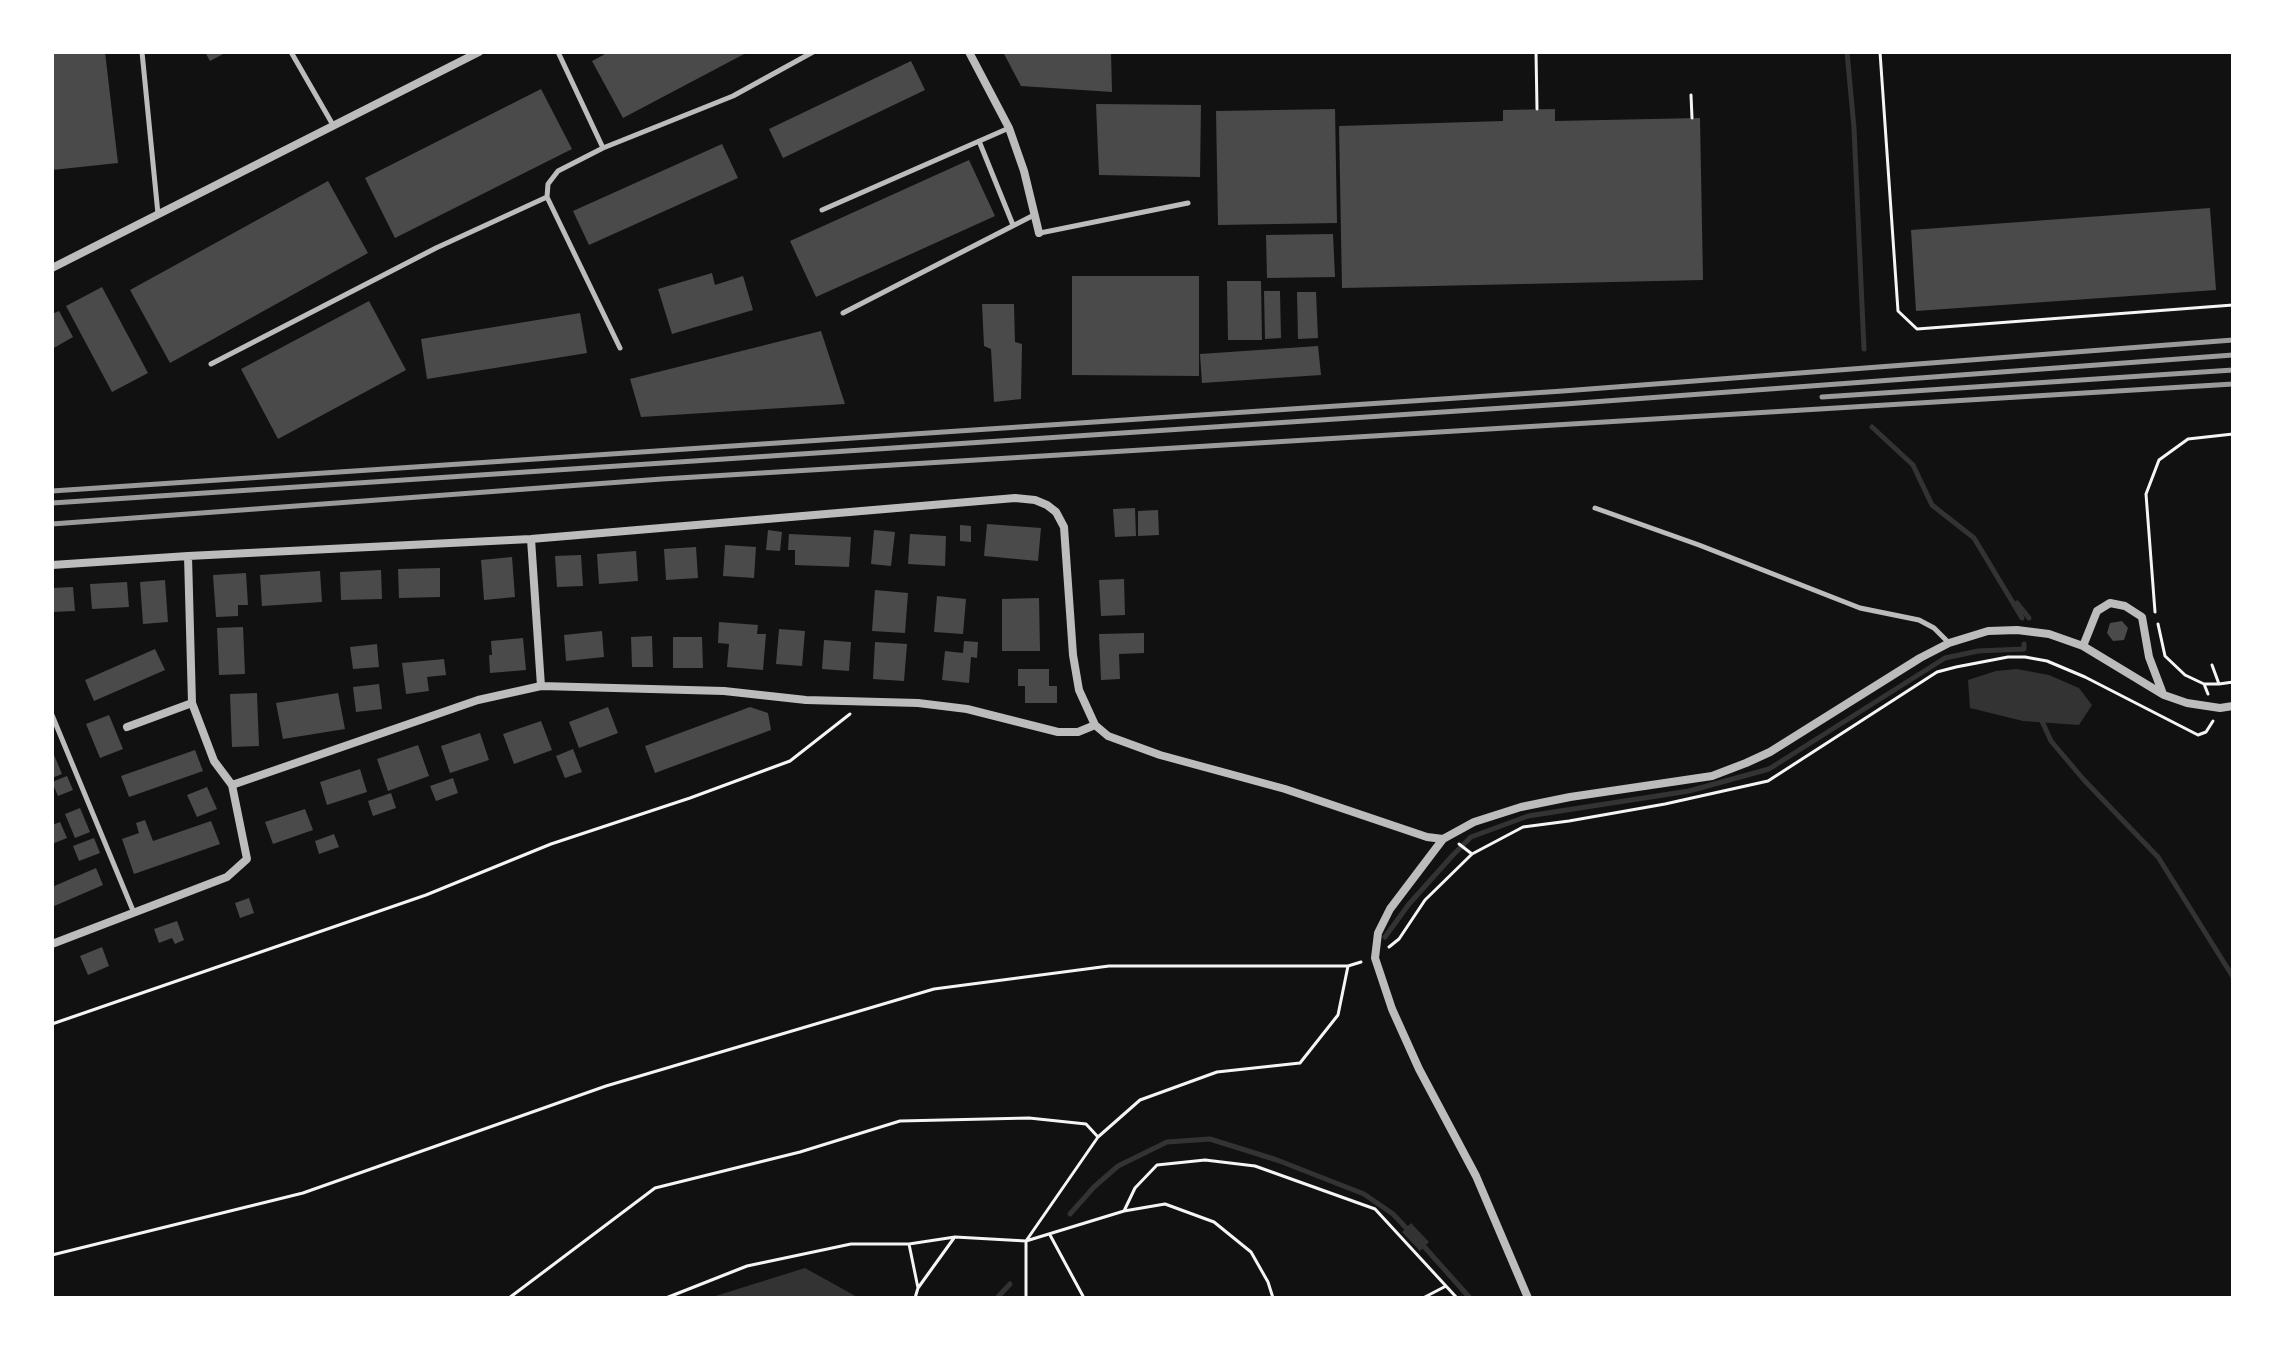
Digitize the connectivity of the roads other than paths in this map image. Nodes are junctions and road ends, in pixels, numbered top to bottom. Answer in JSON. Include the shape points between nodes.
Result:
{"nodes":[{"id":1,"x":142,"y":52,"type":"edge"},
{"id":2,"x":291,"y":52,"type":"edge"},
{"id":3,"x":479,"y":52,"type":"edge"},
{"id":4,"x":558,"y":52,"type":"edge"},
{"id":5,"x":813,"y":52,"type":"edge"},
{"id":6,"x":969,"y":52,"type":"edge"},
{"id":7,"x":334,"y":126,"type":"junction"},
{"id":8,"x":1009,"y":128,"type":"junction"},
{"id":9,"x":979,"y":141,"type":"junction"},
{"id":10,"x":603,"y":148,"type":"junction"},
{"id":11,"x":547,"y":197,"type":"junction"},
{"id":12,"x":1188,"y":203,"type":"dead end"},
{"id":13,"x":822,"y":210,"type":"dead end"},
{"id":14,"x":158,"y":214,"type":"junction"},
{"id":15,"x":1034,"y":215,"type":"junction"},
{"id":16,"x":1013,"y":225,"type":"junction"},
{"id":17,"x":1039,"y":233,"type":"joint"},
{"id":18,"x":52,"y":268,"type":"edge"},
{"id":19,"x":843,"y":313,"type":"dead end"},
{"id":20,"x":620,"y":348,"type":"dead end"},
{"id":21,"x":211,"y":364,"type":"dead end"},
{"id":22,"x":1595,"y":508,"type":"dead end"},
{"id":23,"x":531,"y":539,"type":"junction"},
{"id":24,"x":188,"y":556,"type":"junction"},
{"id":25,"x":52,"y":565,"type":"edge"},
{"id":26,"x":1949,"y":643,"type":"junction"},
{"id":27,"x":2083,"y":646,"type":"junction"},
{"id":28,"x":541,"y":686,"type":"junction"},
{"id":29,"x":2164,"y":695,"type":"junction"},
{"id":30,"x":192,"y":703,"type":"junction"},
{"id":31,"x":2233,"y":706,"type":"edge"},
{"id":32,"x":52,"y":715,"type":"edge"},
{"id":33,"x":1095,"y":725,"type":"junction"},
{"id":34,"x":127,"y":727,"type":"dead end"},
{"id":35,"x":232,"y":785,"type":"junction"},
{"id":36,"x":1443,"y":839,"type":"junction"},
{"id":37,"x":134,"y":913,"type":"junction"},
{"id":38,"x":52,"y":944,"type":"edge"},
{"id":39,"x":1528,"y":1298,"type":"edge"}],
"edges":[{"from":1,"to":14,"type":"lane"},
{"from":2,"to":7,"type":"lane"},
{"from":3,"to":7,"type":"street"},
{"from":4,"to":10,"type":"lane"},
{"from":5,"to":10,"type":"lane","via":[[733,96]]},
{"from":6,"to":8,"type":"street"},
{"from":7,"to":14,"type":"street"},
{"from":8,"to":9,"type":"lane"},
{"from":8,"to":15,"type":"street"},
{"from":9,"to":13,"type":"lane"},
{"from":9,"to":16,"type":"lane"},
{"from":10,"to":11,"type":"lane","via":[[558,171],[548,184]]},
{"from":11,"to":20,"type":"lane"},
{"from":11,"to":21,"type":"lane"},
{"from":12,"to":17,"type":"lane"},
{"from":14,"to":18,"type":"street"},
{"from":15,"to":16,"type":"lane"},
{"from":15,"to":17,"type":"street"},
{"from":16,"to":19,"type":"lane"},
{"from":22,"to":26,"type":"lane","via":[[1860,608],[1919,620]]},
{"from":23,"to":24,"type":"street"},
{"from":23,"to":28,"type":"street"},
{"from":23,"to":33,"type":"street","via":[[1035,500],[1056,512],[1064,527],[1073,655],[1079,690]]},
{"from":24,"to":25,"type":"street"},
{"from":24,"to":30,"type":"street"},
{"from":26,"to":27,"type":"street","via":[[1988,631],[2017,630]]},
{"from":26,"to":36,"type":"street","via":[[1746,763],[1712,776],[1521,807]]},
{"from":27,"to":29,"type":"street"},
{"from":27,"to":29,"type":"street","via":[[2097,611],[2110,603],[2125,606],[2142,617],[2149,657]]},
{"from":28,"to":33,"type":"street","via":[[918,703],[967,709],[1058,732]]},
{"from":28,"to":35,"type":"street","via":[[478,700]]},
{"from":29,"to":31,"type":"street","via":[[2212,707]]},
{"from":30,"to":34,"type":"street"},
{"from":30,"to":35,"type":"street","via":[[214,761]]},
{"from":32,"to":37,"type":"lane"},
{"from":33,"to":36,"type":"street","via":[[1108,736],[1160,755]]},
{"from":35,"to":37,"type":"street","via":[[247,859],[227,877]]},
{"from":36,"to":39,"type":"street","via":[[1390,909],[1378,933],[1375,958],[1392,1009],[1476,1176]]},
{"from":37,"to":38,"type":"street"}]}
